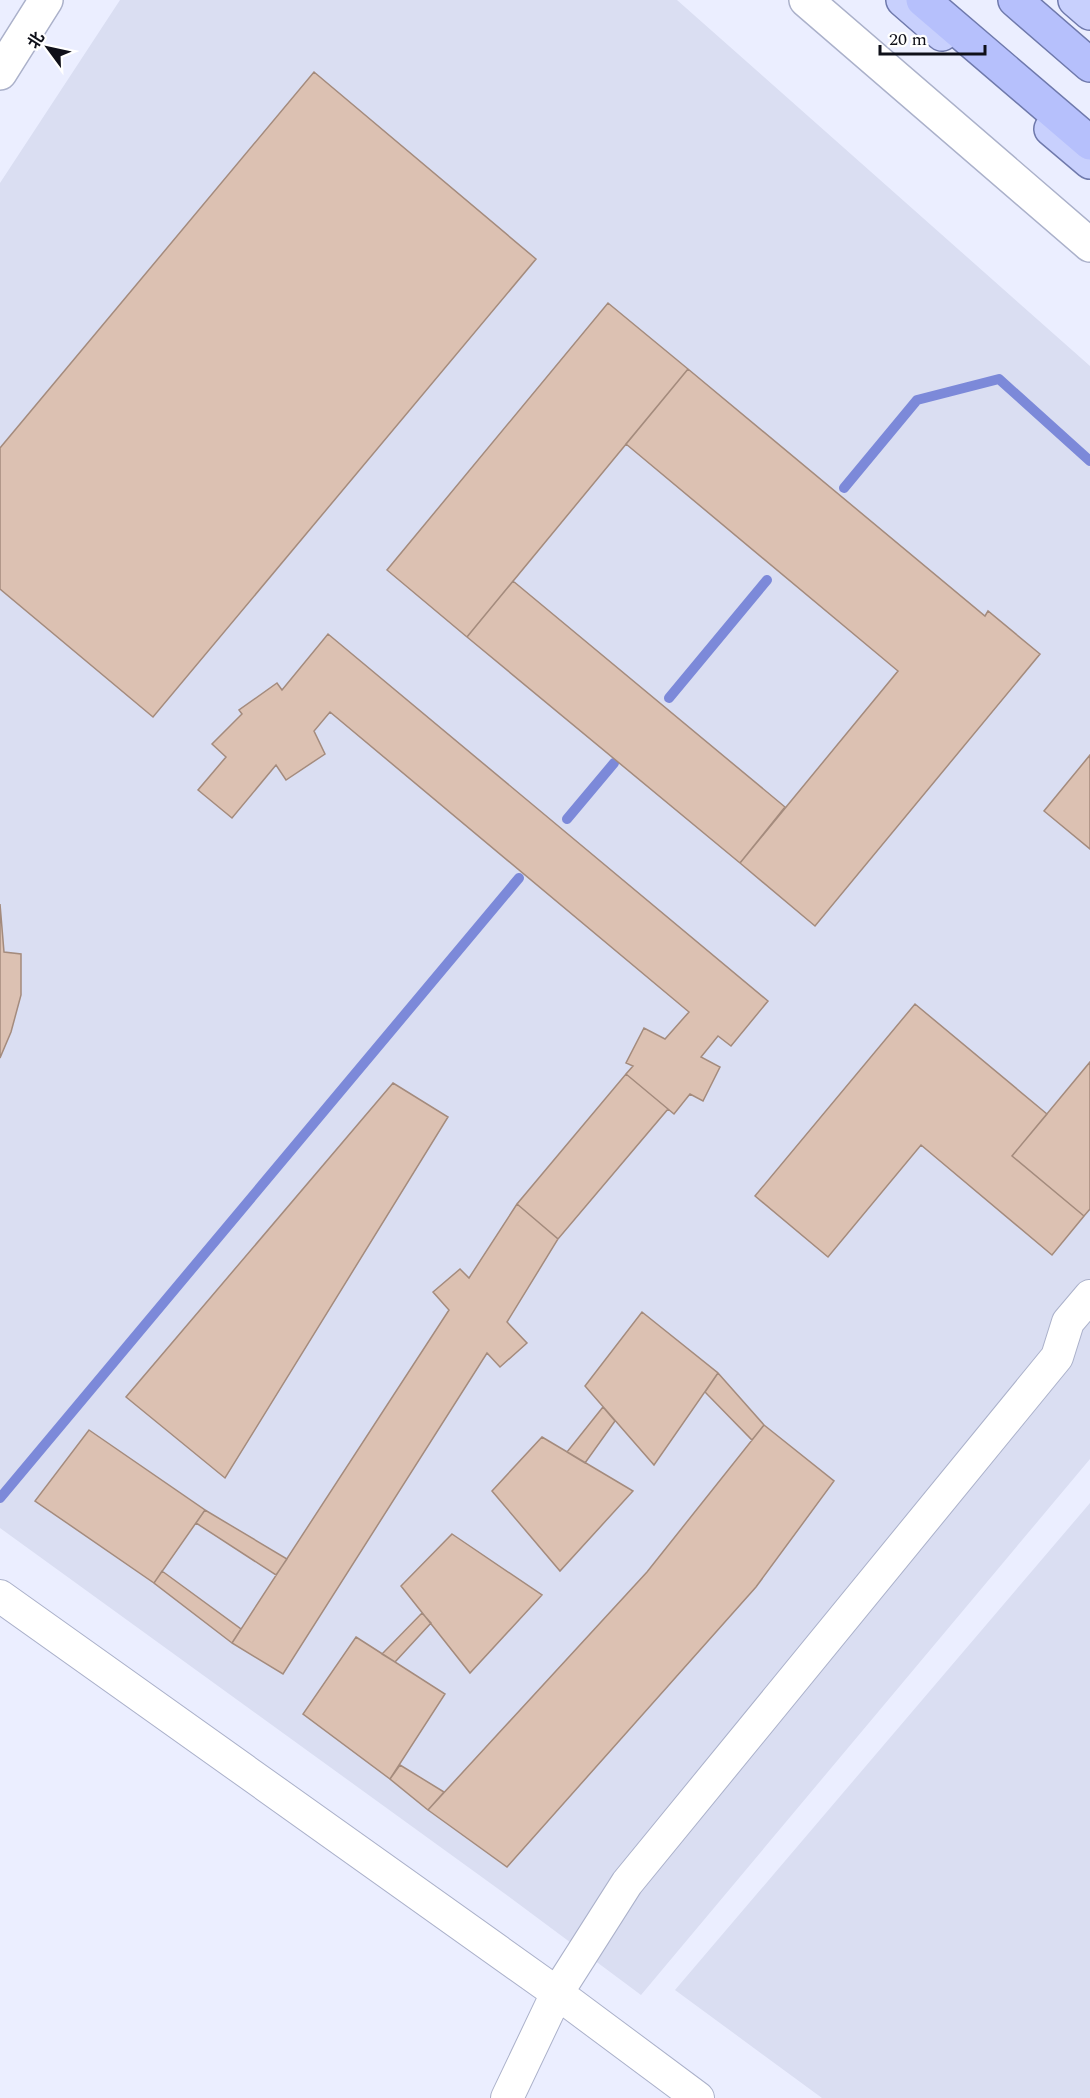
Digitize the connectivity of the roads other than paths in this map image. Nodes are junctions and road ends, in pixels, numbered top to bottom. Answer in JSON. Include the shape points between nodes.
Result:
{"nodes":[{"id":1,"x":46,"y":0,"type":"edge"},
{"id":2,"x":806,"y":0,"type":"edge"},
{"id":3,"x":903,"y":0,"type":"edge"},
{"id":4,"x":923,"y":0,"type":"edge"},
{"id":5,"x":1015,"y":0,"type":"edge"},
{"id":6,"x":1075,"y":0,"type":"edge"},
{"id":7,"x":1090,"y":14,"type":"edge"},
{"id":8,"x":1090,"y":65,"type":"edge"},
{"id":9,"x":0,"y":73,"type":"edge"},
{"id":10,"x":1090,"y":144,"type":"edge"},
{"id":11,"x":1090,"y":162,"type":"edge"},
{"id":12,"x":1090,"y":245,"type":"edge"},
{"id":13,"x":1090,"y":1296,"type":"edge"},
{"id":14,"x":0,"y":1596,"type":"edge"},
{"id":15,"x":557,"y":1993,"type":"junction"},
{"id":16,"x":507,"y":2098,"type":"edge"},
{"id":17,"x":698,"y":2098,"type":"edge"}],
"edges":[{"from":1,"to":9,"type":"main road"},
{"from":2,"to":12,"type":"main road"},
{"from":3,"to":11,"type":"main road"},
{"from":4,"to":10,"type":"highway"},
{"from":5,"to":8,"type":"highway"},
{"from":6,"to":7,"type":"main road"},
{"from":13,"to":15,"type":"street","via":[[1068,1322],[1056,1357],[627,1883]]},
{"from":14,"to":15,"type":"street"},
{"from":15,"to":16,"type":"street"},
{"from":15,"to":17,"type":"street"}]}
